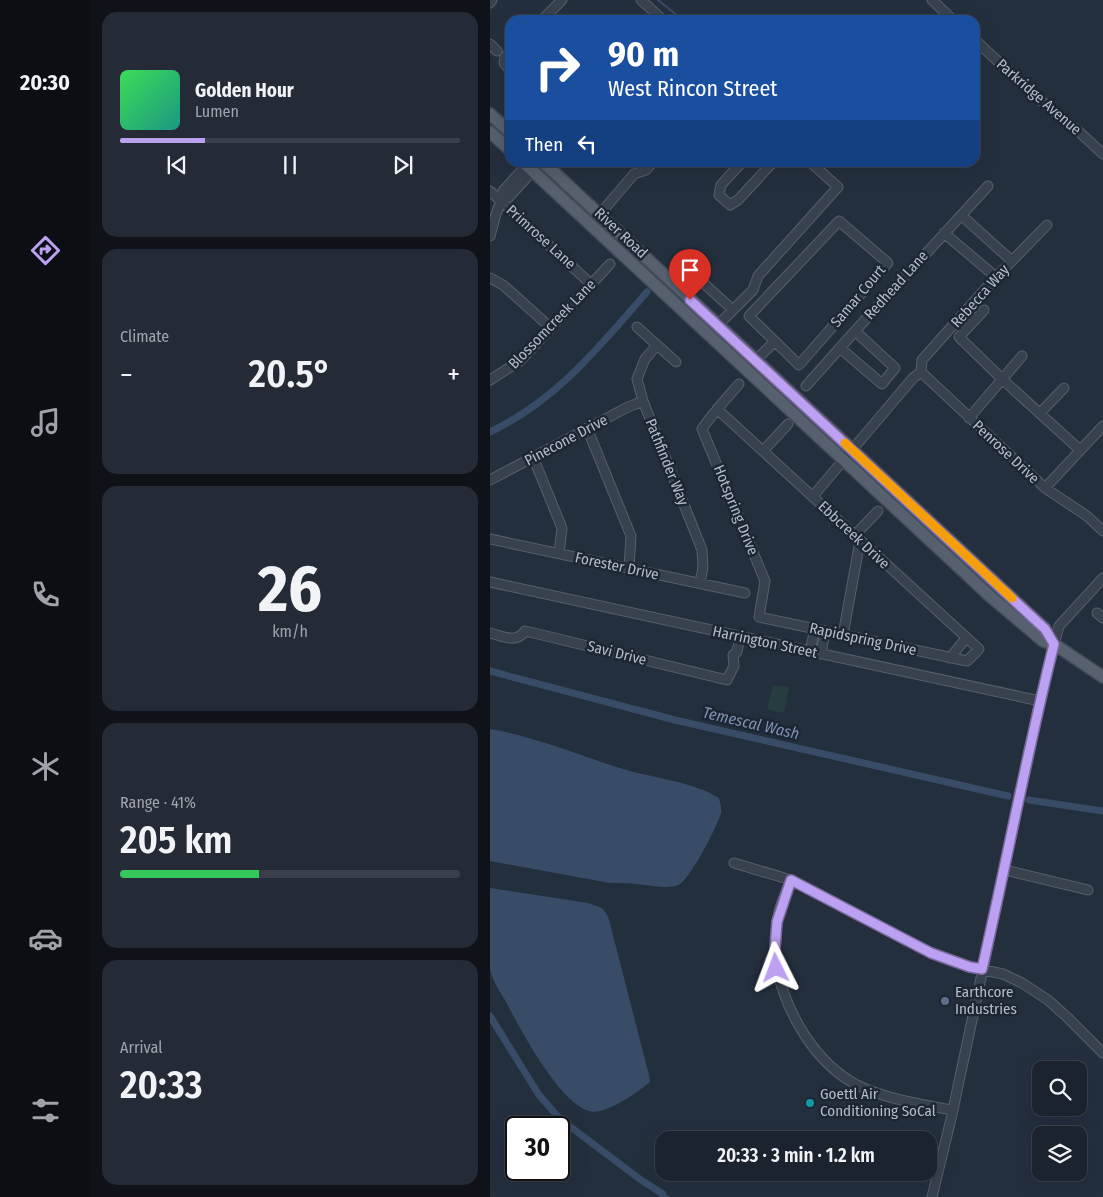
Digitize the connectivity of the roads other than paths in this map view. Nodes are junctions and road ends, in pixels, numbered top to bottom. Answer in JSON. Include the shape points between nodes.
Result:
{"nodes":[{"id":1,"x":562,"y":0,"type":"edge"},
{"id":2,"x":641,"y":0,"type":"edge"},
{"id":3,"x":932,"y":0,"type":"edge"},
{"id":4,"x":547,"y":15,"type":"edge"},
{"id":5,"x":658,"y":15,"type":"edge"},
{"id":6,"x":948,"y":15,"type":"edge"},
{"id":7,"x":490,"y":44,"type":"edge"},
{"id":8,"x":980,"y":45,"type":"edge"},
{"id":9,"x":497,"y":51,"type":"dead end"},
{"id":10,"x":490,"y":114,"type":"edge"},
{"id":11,"x":505,"y":128,"type":"edge"},
{"id":12,"x":490,"y":132,"type":"edge"},
{"id":13,"x":505,"y":146,"type":"edge"},
{"id":14,"x":1103,"y":154,"type":"edge"},
{"id":15,"x":525,"y":167,"type":"edge"},
{"id":16,"x":531,"y":167,"type":"edge"},
{"id":17,"x":548,"y":167,"type":"edge"},
{"id":18,"x":648,"y":167,"type":"edge"},
{"id":19,"x":738,"y":167,"type":"edge"},
{"id":20,"x":768,"y":167,"type":"edge"},
{"id":21,"x":816,"y":167,"type":"edge"},
{"id":22,"x":988,"y":186,"type":"dead end"},
{"id":23,"x":490,"y":191,"type":"edge"},
{"id":24,"x":501,"y":202,"type":"junction"},
{"id":25,"x":599,"y":215,"type":"junction"},
{"id":26,"x":961,"y":215,"type":"junction"},
{"id":27,"x":1048,"y":225,"type":"dead end"},
{"id":28,"x":944,"y":233,"type":"junction"},
{"id":29,"x":490,"y":236,"type":"edge"},
{"id":30,"x":678,"y":260,"type":"dead end"},
{"id":31,"x":1012,"y":261,"type":"junction"},
{"id":32,"x":610,"y":264,"type":"dead end"},
{"id":33,"x":996,"y":277,"type":"junction"},
{"id":34,"x":490,"y":278,"type":"edge"},
{"id":35,"x":591,"y":284,"type":"junction"},
{"id":36,"x":733,"y":310,"type":"junction"},
{"id":37,"x":984,"y":310,"type":"dead end"},
{"id":38,"x":718,"y":325,"type":"junction"},
{"id":39,"x":637,"y":327,"type":"dead end"},
{"id":40,"x":550,"y":328,"type":"junction"},
{"id":41,"x":855,"y":330,"type":"junction"},
{"id":42,"x":774,"y":342,"type":"junction"},
{"id":43,"x":657,"y":345,"type":"junction"},
{"id":44,"x":840,"y":348,"type":"junction"},
{"id":45,"x":1022,"y":356,"type":"dead end"},
{"id":46,"x":756,"y":360,"type":"junction"},
{"id":47,"x":676,"y":362,"type":"dead end"},
{"id":48,"x":921,"y":372,"type":"junction"},
{"id":49,"x":490,"y":379,"type":"edge"},
{"id":50,"x":1002,"y":379,"type":"junction"},
{"id":51,"x":739,"y":384,"type":"dead end"},
{"id":52,"x":806,"y":386,"type":"dead end"},
{"id":53,"x":1064,"y":388,"type":"dead end"},
{"id":54,"x":643,"y":401,"type":"junction"},
{"id":55,"x":717,"y":409,"type":"junction"},
{"id":56,"x":1040,"y":413,"type":"junction"},
{"id":57,"x":969,"y":418,"type":"junction"},
{"id":58,"x":788,"y":424,"type":"dead end"},
{"id":59,"x":1103,"y":426,"type":"edge"},
{"id":60,"x":587,"y":428,"type":"junction"},
{"id":61,"x":853,"y":450,"type":"junction"},
{"id":62,"x":1080,"y":450,"type":"junction"},
{"id":63,"x":763,"y":451,"type":"junction"},
{"id":64,"x":533,"y":457,"type":"junction"},
{"id":65,"x":844,"y":460,"type":"junction"},
{"id":66,"x":490,"y":480,"type":"edge"},
{"id":67,"x":1045,"y":488,"type":"junction"},
{"id":68,"x":813,"y":496,"type":"junction"},
{"id":69,"x":878,"y":511,"type":"dead end"},
{"id":70,"x":1103,"y":531,"type":"edge"},
{"id":71,"x":857,"y":538,"type":"junction"},
{"id":72,"x":490,"y":539,"type":"edge"},
{"id":73,"x":559,"y":553,"type":"junction"},
{"id":74,"x":629,"y":568,"type":"junction"},
{"id":75,"x":1103,"y":578,"type":"edge"},
{"id":76,"x":490,"y":582,"type":"edge"},
{"id":77,"x":700,"y":583,"type":"junction"},
{"id":78,"x":745,"y":593,"type":"dead end"},
{"id":79,"x":759,"y":617,"type":"joint"},
{"id":80,"x":815,"y":629,"type":"junction"},
{"id":81,"x":825,"y":631,"type":"junction"},
{"id":82,"x":490,"y":633,"type":"edge"},
{"id":83,"x":843,"y":635,"type":"junction"},
{"id":84,"x":740,"y":636,"type":"junction"},
{"id":85,"x":966,"y":638,"type":"junction"},
{"id":86,"x":1054,"y":644,"type":"junction"},
{"id":87,"x":810,"y":651,"type":"junction"},
{"id":88,"x":820,"y":654,"type":"junction"},
{"id":89,"x":950,"y":658,"type":"junction"},
{"id":90,"x":967,"y":661,"type":"joint"},
{"id":91,"x":1103,"y":677,"type":"edge"},
{"id":92,"x":1040,"y":701,"type":"junction"},
{"id":93,"x":734,"y":863,"type":"dead end"},
{"id":94,"x":1005,"y":870,"type":"junction"},
{"id":95,"x":791,"y":880,"type":"junction"},
{"id":96,"x":1088,"y":890,"type":"dead end"},
{"id":97,"x":982,"y":969,"type":"junction"},
{"id":98,"x":1103,"y":1053,"type":"edge"},
{"id":99,"x":952,"y":1110,"type":"junction"},
{"id":100,"x":932,"y":1197,"type":"edge"}],
"edges":[{"from":1,"to":4,"type":"street"},
{"from":2,"to":5,"type":"street"},
{"from":3,"to":6,"type":"street"},
{"from":7,"to":9,"type":"street"},
{"from":8,"to":14,"type":"street","name":"Parkridge Avenue"},
{"from":10,"to":11,"type":"main road"},
{"from":12,"to":13,"type":"main road"},
{"from":15,"to":24,"type":"street","via":[[502,192]]},
{"from":16,"to":65,"type":"main road","name":"River Road"},
{"from":17,"to":25,"type":"main road","name":"River Road"},
{"from":18,"to":25,"type":"street","via":[[634,174]]},
{"from":19,"to":20,"type":"street","via":[[722,185],[719,194],[730,205]]},
{"from":21,"to":36,"type":"street","via":[[838,187],[758,276],[753,290]]},
{"from":22,"to":26,"type":"street","name":"Redhead Lane"},
{"from":23,"to":24,"type":"street","name":"Primrose Lane"},
{"from":24,"to":29,"type":"street"},
{"from":24,"to":35,"type":"street","name":"Primrose Lane"},
{"from":25,"to":38,"type":"main road","name":"River Road"},
{"from":26,"to":28,"type":"street","name":"Redhead Lane"},
{"from":26,"to":31,"type":"street"},
{"from":27,"to":31,"type":"street","name":"Rebecca Way"},
{"from":28,"to":33,"type":"street"},
{"from":28,"to":41,"type":"street","name":"Redhead Lane"},
{"from":30,"to":36,"type":"street"},
{"from":31,"to":33,"type":"street","name":"Rebecca Way"},
{"from":32,"to":35,"type":"street","name":"Blossomcreek Lane"},
{"from":33,"to":48,"type":"street","name":"Rebecca Way","via":[[922,360]]},
{"from":34,"to":40,"type":"street","via":[[503,285]]},
{"from":35,"to":40,"type":"street","name":"Blossomcreek Lane"},
{"from":36,"to":38,"type":"street"},
{"from":37,"to":50,"type":"street","via":[[959,337]]},
{"from":38,"to":46,"type":"main road","name":"River Road"},
{"from":39,"to":43,"type":"street"},
{"from":40,"to":49,"type":"street","name":"Blossomcreek Lane","via":[[520,361]]},
{"from":41,"to":44,"type":"street","name":"Redhead Lane"},
{"from":41,"to":44,"type":"street","via":[[896,368],[882,384]]},
{"from":42,"to":42,"type":"street","name":"Samar Court","via":[[799,365],[888,263],[839,221],[748,316]]},
{"from":42,"to":46,"type":"street"},
{"from":43,"to":47,"type":"street"},
{"from":43,"to":54,"type":"street","name":"Pathfinder Way","via":[[645,359],[637,379]]},
{"from":44,"to":52,"type":"street","name":"Redhead Lane"},
{"from":45,"to":50,"type":"street"},
{"from":46,"to":61,"type":"main road","name":"River Road"},
{"from":48,"to":57,"type":"street","name":"Penrose Drive"},
{"from":48,"to":61,"type":"street"},
{"from":50,"to":56,"type":"street"},
{"from":50,"to":57,"type":"street"},
{"from":51,"to":55,"type":"street"},
{"from":53,"to":56,"type":"street"},
{"from":54,"to":60,"type":"street","name":"Pinecone Drive"},
{"from":54,"to":77,"type":"street","name":"Pathfinder Way","via":[[702,550]]},
{"from":55,"to":63,"type":"street","name":"Ebbcreek Drive"},
{"from":55,"to":79,"type":"street","name":"Hotspring Drive","via":[[702,430],[765,581]]},
{"from":56,"to":62,"type":"street"},
{"from":57,"to":67,"type":"street","name":"Penrose Drive"},
{"from":58,"to":63,"type":"street"},
{"from":59,"to":62,"type":"street"},
{"from":60,"to":64,"type":"street","name":"Pinecone Drive"},
{"from":60,"to":74,"type":"street","via":[[631,536]]},
{"from":61,"to":65,"type":"street"},
{"from":61,"to":86,"type":"main road","name":"River Road","via":[[1045,629]]},
{"from":62,"to":67,"type":"street"},
{"from":63,"to":68,"type":"street","name":"Ebbcreek Drive"},
{"from":64,"to":66,"type":"street","name":"Pinecone Drive"},
{"from":64,"to":73,"type":"street","via":[[562,528]]},
{"from":65,"to":68,"type":"street"},
{"from":65,"to":86,"type":"main road","name":"River Road","via":[[990,596],[1043,641]]},
{"from":67,"to":70,"type":"street","name":"Penrose Drive","via":[[1087,516]]},
{"from":68,"to":71,"type":"street","name":"Ebbcreek Drive"},
{"from":69,"to":71,"type":"street"},
{"from":71,"to":83,"type":"street"},
{"from":71,"to":85,"type":"street","name":"Ebbcreek Drive"},
{"from":72,"to":73,"type":"street","name":"Forester Drive"},
{"from":73,"to":74,"type":"street","name":"Forester Drive"},
{"from":74,"to":77,"type":"street","name":"Forester Drive"},
{"from":75,"to":86,"type":"street","via":[[1059,626]]},
{"from":76,"to":84,"type":"street","name":"Harrington Street"},
{"from":77,"to":78,"type":"street","name":"Forester Drive"},
{"from":79,"to":80,"type":"street","name":"Rapidspring Drive"},
{"from":80,"to":81,"type":"street","name":"Rapidspring Drive"},
{"from":80,"to":87,"type":"street"},
{"from":81,"to":83,"type":"street","name":"Rapidspring Drive"},
{"from":81,"to":88,"type":"street"},
{"from":82,"to":84,"type":"street","name":"Savi Drive","via":[[514,639],[525,631],[532,632],[727,680],[738,660]]},
{"from":83,"to":89,"type":"street","name":"Rapidspring Drive"},
{"from":84,"to":87,"type":"street","name":"Harrington Street"},
{"from":85,"to":89,"type":"street"},
{"from":85,"to":90,"type":"street","name":"Ebbcreek Drive","via":[[979,649]]},
{"from":86,"to":91,"type":"main road","name":"River Road"},
{"from":86,"to":92,"type":"street"},
{"from":87,"to":88,"type":"street","name":"Harrington Street"},
{"from":88,"to":92,"type":"street","name":"Harrington Street"},
{"from":89,"to":90,"type":"street","name":"Rapidspring Drive"},
{"from":92,"to":94,"type":"street"},
{"from":93,"to":95,"type":"street"},
{"from":94,"to":96,"type":"street"},
{"from":94,"to":97,"type":"street"},
{"from":95,"to":97,"type":"street","via":[[931,953]]},
{"from":95,"to":99,"type":"street","via":[[777,922],[776,968],[793,1014],[811,1045],[826,1062],[855,1084],[910,1102]]},
{"from":97,"to":98,"type":"street","via":[[1003,974],[1048,1000]]},
{"from":97,"to":99,"type":"street"},
{"from":99,"to":100,"type":"street"}]}
